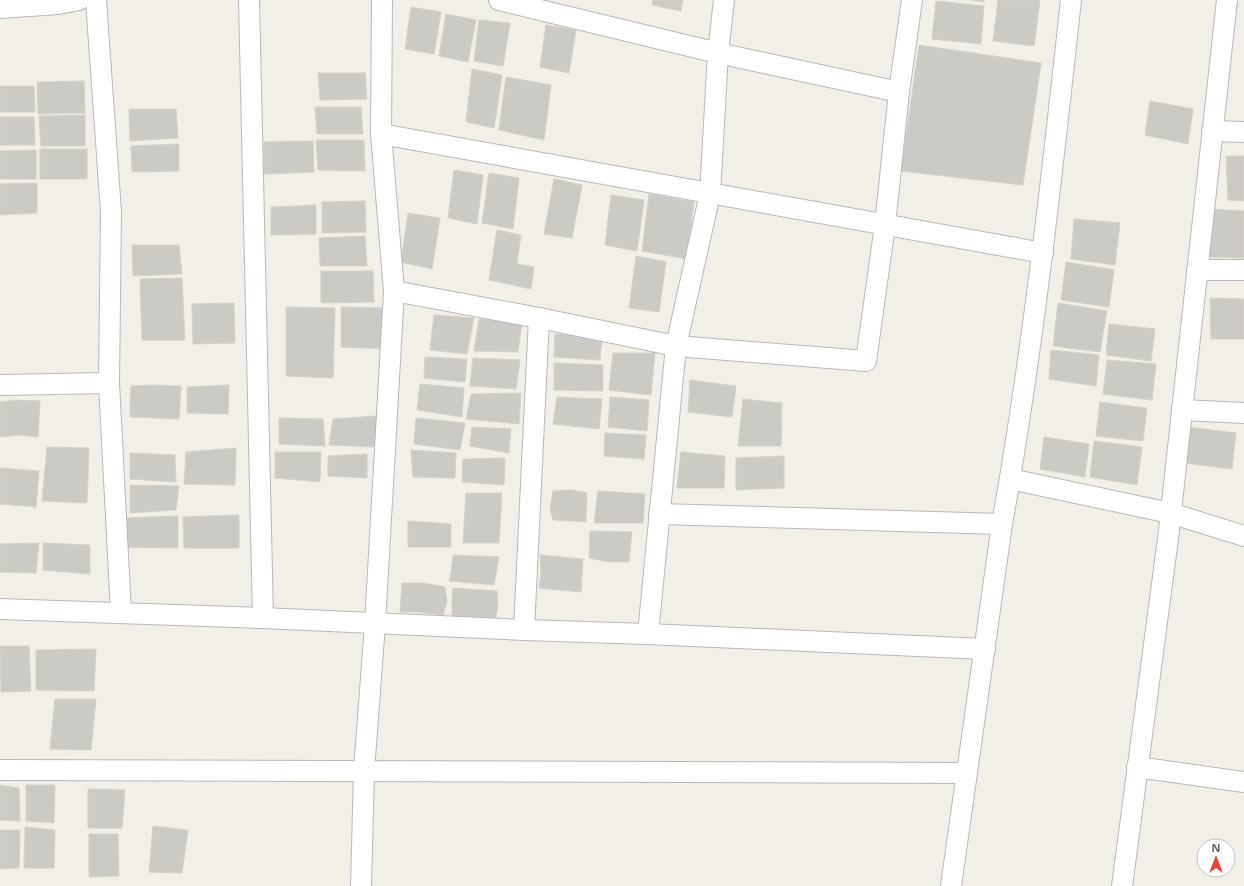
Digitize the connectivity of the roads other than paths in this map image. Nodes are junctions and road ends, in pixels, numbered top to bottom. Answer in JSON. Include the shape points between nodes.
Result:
{"nodes":[{"id":1,"x":79,"y":0,"type":"edge"},
{"id":2,"x":96,"y":0,"type":"edge"},
{"id":3,"x":249,"y":0,"type":"edge"},
{"id":4,"x":382,"y":0,"type":"edge"},
{"id":5,"x":499,"y":0,"type":"edge"},
{"id":6,"x":724,"y":0,"type":"edge"},
{"id":7,"x":912,"y":0,"type":"edge"},
{"id":8,"x":1071,"y":0,"type":"edge"},
{"id":9,"x":1227,"y":0,"type":"edge"},
{"id":10,"x":0,"y":8,"type":"edge"},
{"id":11,"x":567,"y":8,"type":"edge"},
{"id":12,"x":718,"y":53,"type":"junction"},
{"id":13,"x":900,"y":92,"type":"junction"},
{"id":14,"x":1212,"y":131,"type":"junction"},
{"id":15,"x":1244,"y":132,"type":"edge"},
{"id":16,"x":381,"y":134,"type":"junction"},
{"id":17,"x":710,"y":194,"type":"junction"},
{"id":18,"x":885,"y":225,"type":"junction"},
{"id":19,"x":1043,"y":253,"type":"junction"},
{"id":20,"x":1196,"y":270,"type":"junction"},
{"id":21,"x":1244,"y":270,"type":"edge"},
{"id":22,"x":394,"y":291,"type":"junction"},
{"id":23,"x":538,"y":318,"type":"junction"},
{"id":24,"x":676,"y":346,"type":"junction"},
{"id":25,"x":109,"y":383,"type":"junction"},
{"id":26,"x":0,"y":385,"type":"edge"},
{"id":27,"x":1182,"y":410,"type":"junction"},
{"id":28,"x":1244,"y":413,"type":"edge"},
{"id":29,"x":1010,"y":479,"type":"junction"},
{"id":30,"x":1170,"y":513,"type":"junction"},
{"id":31,"x":659,"y":514,"type":"junction"},
{"id":32,"x":1002,"y":524,"type":"junction"},
{"id":33,"x":1244,"y":536,"type":"edge"},
{"id":34,"x":0,"y":609,"type":"edge"},
{"id":35,"x":122,"y":614,"type":"junction"},
{"id":36,"x":263,"y":618,"type":"junction"},
{"id":37,"x":375,"y":624,"type":"junction"},
{"id":38,"x":524,"y":630,"type":"junction"},
{"id":39,"x":648,"y":634,"type":"junction"},
{"id":40,"x":985,"y":649,"type":"junction"},
{"id":41,"x":1138,"y":767,"type":"junction"},
{"id":42,"x":0,"y":770,"type":"edge"},
{"id":43,"x":364,"y":771,"type":"junction"},
{"id":44,"x":967,"y":773,"type":"junction"},
{"id":45,"x":1244,"y":782,"type":"edge"},
{"id":46,"x":361,"y":886,"type":"edge"},
{"id":47,"x":951,"y":886,"type":"edge"},
{"id":48,"x":1122,"y":886,"type":"edge"}],
"edges":[{"from":1,"to":10,"type":"street"},
{"from":2,"to":25,"type":"street","via":[[112,212]]},
{"from":3,"to":36,"type":"street"},
{"from":4,"to":16,"type":"street"},
{"from":5,"to":11,"type":"street"},
{"from":6,"to":12,"type":"street"},
{"from":7,"to":13,"type":"street"},
{"from":8,"to":19,"type":"street"},
{"from":9,"to":14,"type":"street"},
{"from":11,"to":12,"type":"street"},
{"from":12,"to":13,"type":"street"},
{"from":12,"to":17,"type":"street"},
{"from":13,"to":18,"type":"street"},
{"from":14,"to":15,"type":"street"},
{"from":14,"to":20,"type":"street"},
{"from":16,"to":17,"type":"street"},
{"from":16,"to":22,"type":"street"},
{"from":17,"to":18,"type":"street"},
{"from":17,"to":24,"type":"street"},
{"from":18,"to":19,"type":"street"},
{"from":18,"to":24,"type":"street","via":[[866,361]]},
{"from":19,"to":29,"type":"street"},
{"from":20,"to":21,"type":"street"},
{"from":20,"to":27,"type":"street"},
{"from":22,"to":23,"type":"street"},
{"from":22,"to":37,"type":"street"},
{"from":23,"to":24,"type":"street"},
{"from":23,"to":38,"type":"street"},
{"from":24,"to":31,"type":"street"},
{"from":25,"to":26,"type":"street"},
{"from":25,"to":35,"type":"street"},
{"from":27,"to":28,"type":"street"},
{"from":27,"to":30,"type":"street"},
{"from":29,"to":30,"type":"street"},
{"from":29,"to":32,"type":"street"},
{"from":30,"to":33,"type":"street"},
{"from":30,"to":41,"type":"street"},
{"from":31,"to":32,"type":"street"},
{"from":31,"to":39,"type":"street"},
{"from":32,"to":40,"type":"street"},
{"from":34,"to":35,"type":"street"},
{"from":35,"to":36,"type":"street"},
{"from":36,"to":37,"type":"street"},
{"from":37,"to":38,"type":"street"},
{"from":37,"to":43,"type":"street"},
{"from":38,"to":39,"type":"street"},
{"from":39,"to":40,"type":"street"},
{"from":40,"to":44,"type":"street"},
{"from":41,"to":45,"type":"street"},
{"from":41,"to":48,"type":"street"},
{"from":42,"to":43,"type":"street"},
{"from":43,"to":44,"type":"street"},
{"from":43,"to":46,"type":"street"},
{"from":44,"to":47,"type":"street"}]}
